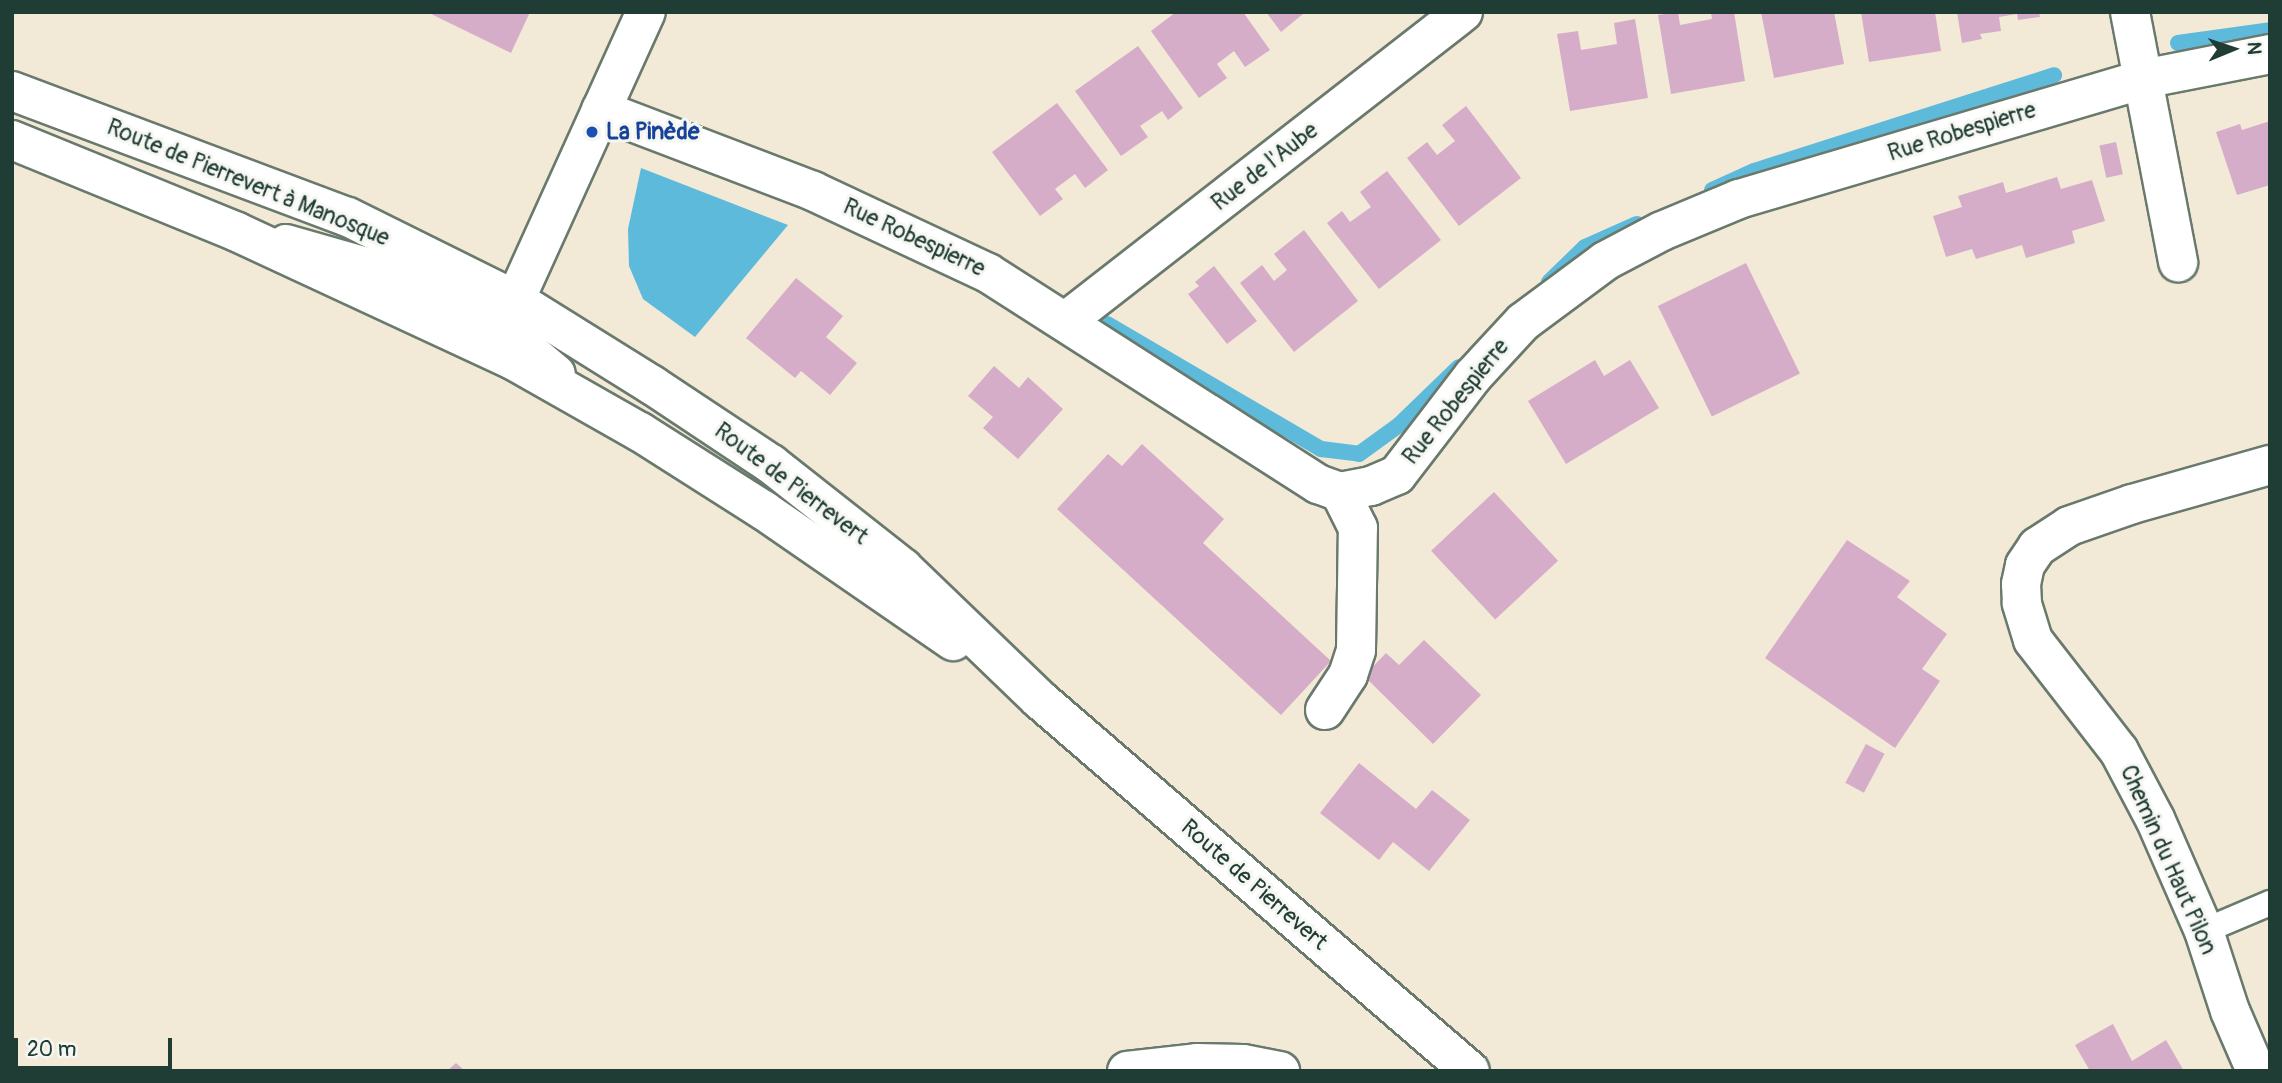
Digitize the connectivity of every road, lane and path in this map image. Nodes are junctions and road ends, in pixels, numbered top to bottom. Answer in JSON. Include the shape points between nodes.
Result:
{"nodes":[{"id":1,"x":646,"y":12,"type":"edge"},
{"id":2,"x":1463,"y":12,"type":"edge"},
{"id":3,"x":2130,"y":12,"type":"edge"},
{"id":4,"x":2270,"y":54,"type":"edge"},
{"id":5,"x":2143,"y":79,"type":"junction"},
{"id":6,"x":12,"y":91,"type":"edge"},
{"id":7,"x":601,"y":110,"type":"junction"},
{"id":8,"x":12,"y":140,"type":"edge"},
{"id":9,"x":2178,"y":262,"type":"dead end"},
{"id":10,"x":1066,"y":321,"type":"junction"},
{"id":11,"x":510,"y":330,"type":"junction"},
{"id":12,"x":2270,"y":465,"type":"edge"},
{"id":13,"x":1340,"y":492,"type":"junction"},
{"id":14,"x":1039,"y":699,"type":"junction"},
{"id":15,"x":1325,"y":710,"type":"dead end"},
{"id":16,"x":2270,"y":903,"type":"edge"},
{"id":17,"x":2204,"y":932,"type":"junction"},
{"id":18,"x":1127,"y":1071,"type":"edge"},
{"id":19,"x":1280,"y":1071,"type":"edge"},
{"id":20,"x":1470,"y":1071,"type":"edge"},
{"id":21,"x":2256,"y":1071,"type":"edge"}],
"edges":[{"from":1,"to":7,"type":"street"},
{"from":2,"to":10,"type":"street","name":"Rue de l'Aube"},
{"from":3,"to":5,"type":"street"},
{"from":4,"to":5,"type":"street","name":"Rue Robespierre"},
{"from":5,"to":9,"type":"street"},
{"from":5,"to":13,"type":"street","name":"Rue Robespierre","via":[[1739,199],[1662,231],[1605,261],[1523,322],[1473,376],[1397,475]]},
{"from":6,"to":11,"type":"street","name":"Route de Pierrevert à Manosque","via":[[348,217]]},
{"from":7,"to":10,"type":"street","name":"Rue Robespierre","via":[[813,191],[988,273]]},
{"from":7,"to":11,"type":"street"},
{"from":8,"to":11,"type":"street","via":[[237,232]]},
{"from":10,"to":13,"type":"street","name":"Rue Robespierre","via":[[1318,484]]},
{"from":11,"to":14,"type":"street","name":"Route de Pierrevert","via":[[585,400],[763,510]]},
{"from":11,"to":14,"type":"street","name":"Route de Pierrevert","via":[[652,385],[771,464],[903,568]]},
{"from":12,"to":17,"type":"street","name":"Chemin du Haut Pilon","via":[[2069,526],[2037,547],[2025,565],[2021,584],[2033,640],[2119,751],[2155,819]]},
{"from":13,"to":15,"type":"street","via":[[1354,515],[1359,541],[1356,650],[1348,675]]},
{"from":14,"to":20,"type":"street","name":"Route de Pierrevert"},
{"from":16,"to":17,"type":"lane"},
{"from":17,"to":21,"type":"street","name":"Chemin du Haut Pilon"},
{"from":18,"to":19,"type":"street","via":[[1196,1063]]}]}
